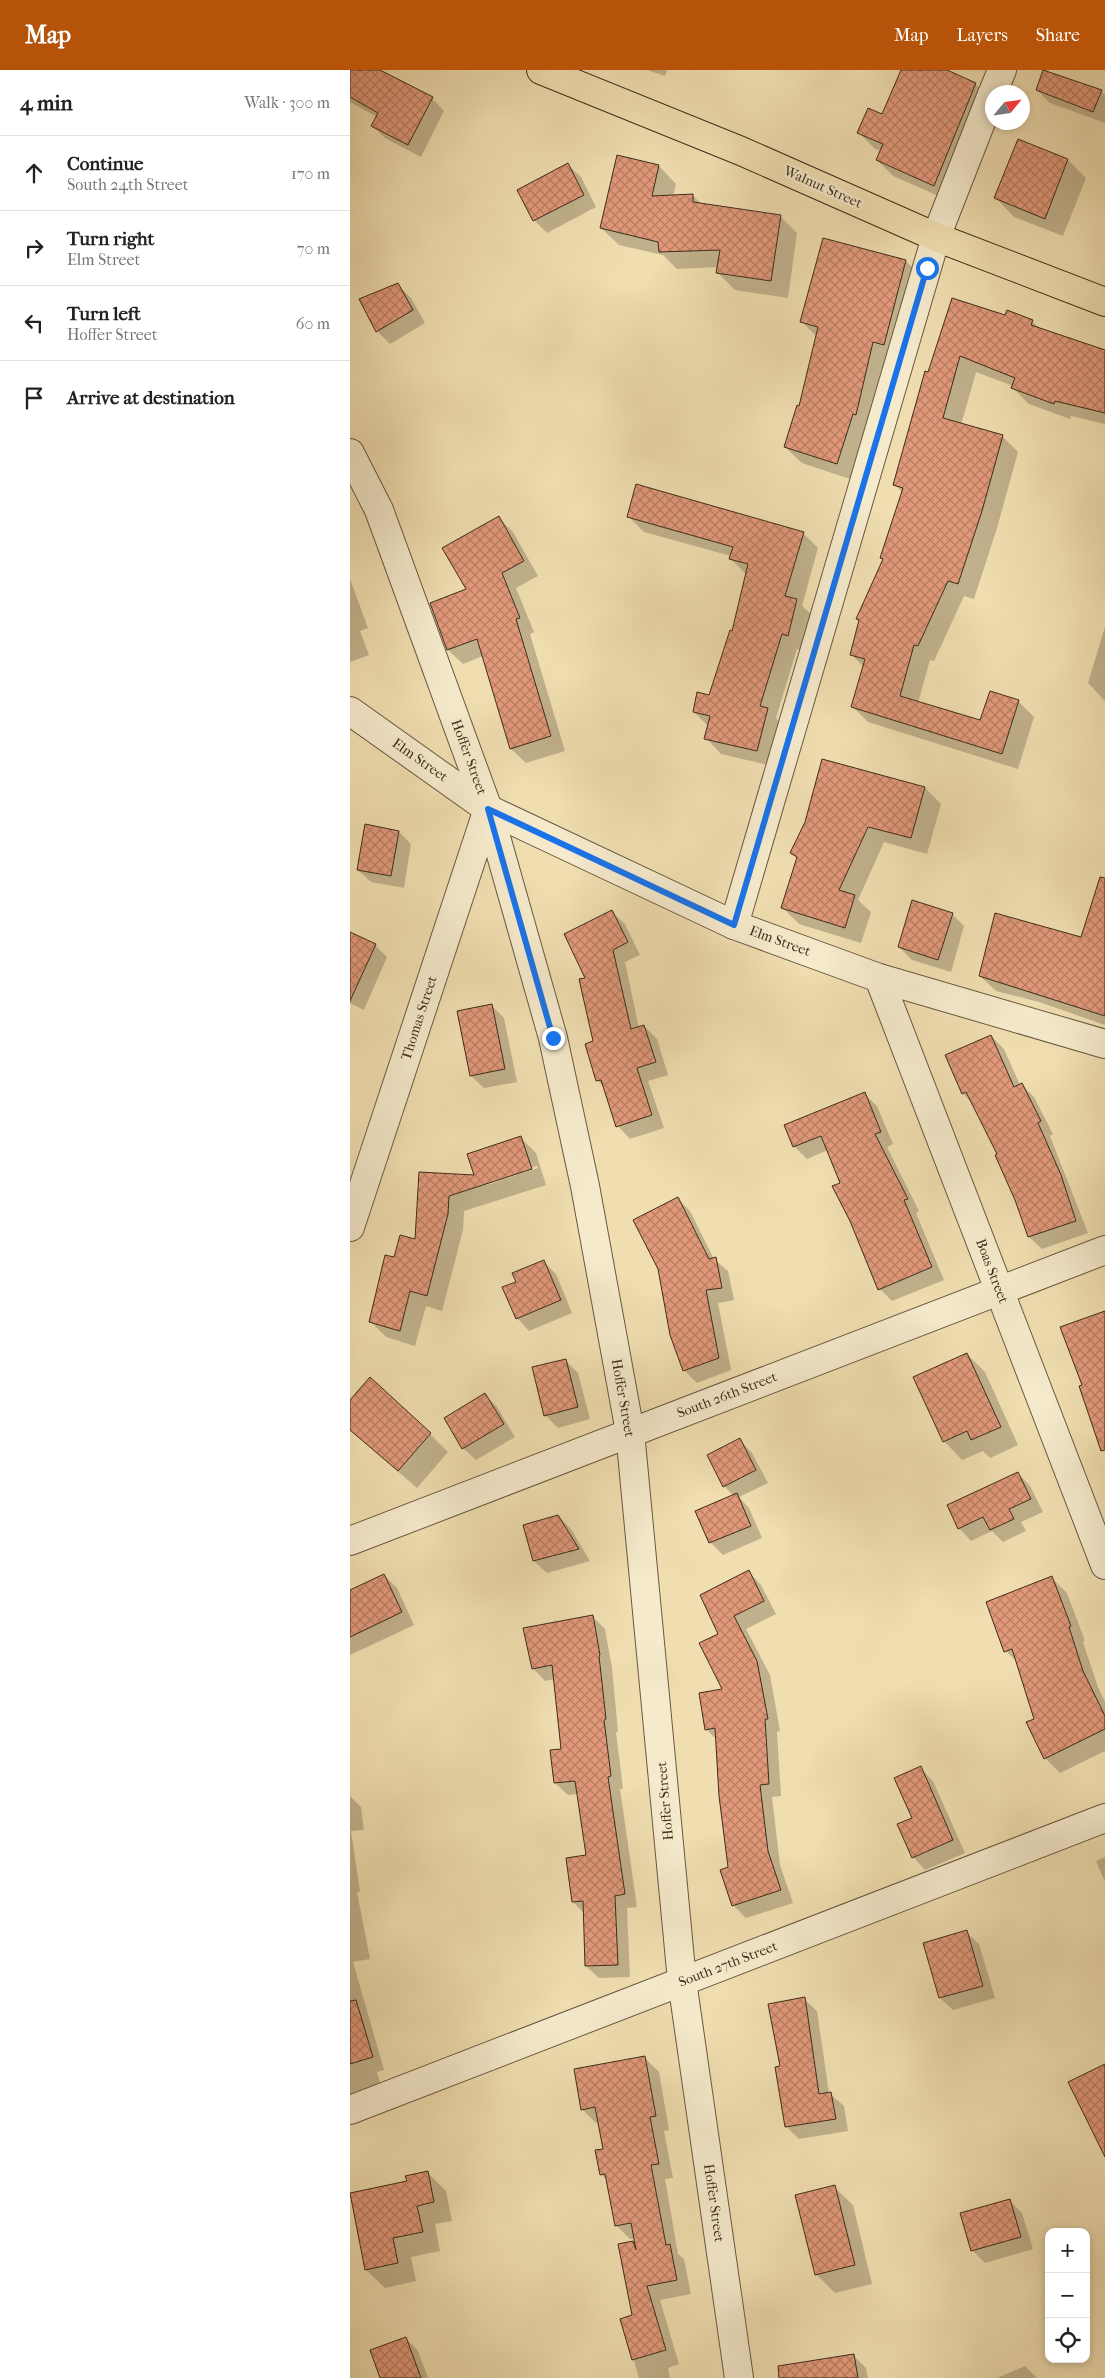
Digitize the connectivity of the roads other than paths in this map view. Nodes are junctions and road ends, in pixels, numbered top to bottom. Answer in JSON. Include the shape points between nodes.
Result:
{"nodes":[{"id":1,"x":541,"y":70,"type":"edge"},
{"id":2,"x":1002,"y":70,"type":"edge"},
{"id":3,"x":996,"y":85,"type":"edge"},
{"id":4,"x":985,"y":113,"type":"edge"},
{"id":5,"x":936,"y":237,"type":"junction"},
{"id":6,"x":1105,"y":302,"type":"edge"},
{"id":7,"x":350,"y":453,"type":"edge"},
{"id":8,"x":350,"y":711,"type":"edge"},
{"id":9,"x":488,"y":809,"type":"junction"},
{"id":10,"x":734,"y":925,"type":"junction"},
{"id":11,"x":879,"y":978,"type":"junction"},
{"id":12,"x":1105,"y":1044,"type":"edge"},
{"id":13,"x":350,"y":1227,"type":"edge"},
{"id":14,"x":1105,"y":1250,"type":"edge"},
{"id":15,"x":1000,"y":1291,"type":"junction"},
{"id":16,"x":630,"y":1432,"type":"junction"},
{"id":17,"x":350,"y":1541,"type":"edge"},
{"id":18,"x":1105,"y":1565,"type":"edge"},
{"id":19,"x":1105,"y":1818,"type":"edge"},
{"id":20,"x":682,"y":1981,"type":"junction"},
{"id":21,"x":350,"y":2110,"type":"edge"},
{"id":22,"x":739,"y":2378,"type":"edge"}],
"edges":[{"from":1,"to":5,"type":"main road","name":"Walnut Street","via":[[740,151]]},
{"from":2,"to":3,"type":"street"},
{"from":4,"to":5,"type":"street"},
{"from":5,"to":6,"type":"main road","name":"Walnut Street"},
{"from":5,"to":10,"type":"street"},
{"from":7,"to":9,"type":"street","name":"Hoffer Street","via":[[379,510]]},
{"from":8,"to":9,"type":"street","name":"Elm Street"},
{"from":9,"to":10,"type":"street","name":"Elm Street"},
{"from":9,"to":13,"type":"street","name":"Thomas Street"},
{"from":9,"to":16,"type":"street","name":"Hoffer Street","via":[[553,1038],[585,1186]]},
{"from":10,"to":11,"type":"street","name":"Elm Street"},
{"from":11,"to":12,"type":"street","name":"Elm Street"},
{"from":11,"to":15,"type":"street","name":"Boas Street"},
{"from":14,"to":15,"type":"street","name":"South 26th Street"},
{"from":15,"to":16,"type":"street","name":"South 26th Street"},
{"from":15,"to":18,"type":"street","name":"Boas Street"},
{"from":16,"to":17,"type":"street","name":"South 26th Street"},
{"from":16,"to":20,"type":"street","name":"Hoffer Street"},
{"from":19,"to":20,"type":"street","name":"South 27th Street"},
{"from":20,"to":21,"type":"street","name":"South 27th Street"},
{"from":20,"to":22,"type":"street","name":"Hoffer Street"}]}
